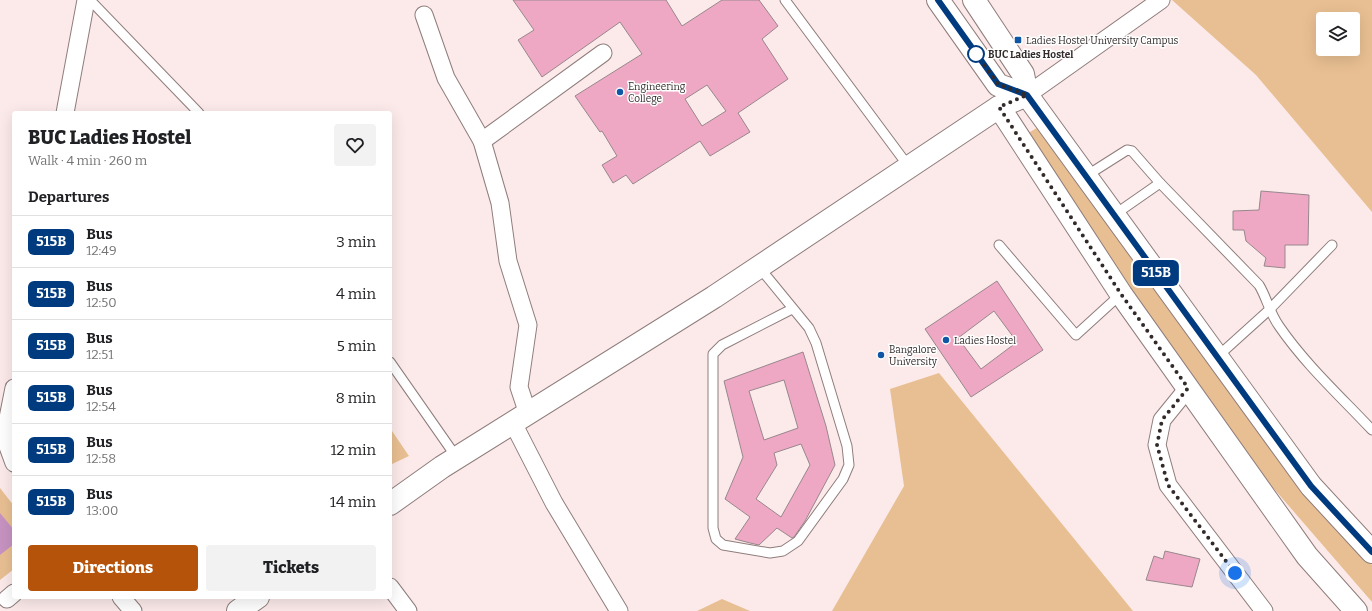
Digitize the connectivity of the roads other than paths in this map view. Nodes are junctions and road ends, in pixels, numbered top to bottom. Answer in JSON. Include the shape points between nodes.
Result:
{"nodes":[{"id":1,"x":86,"y":0,"type":"edge"},
{"id":2,"x":90,"y":0,"type":"edge"},
{"id":3,"x":785,"y":0,"type":"edge"},
{"id":4,"x":938,"y":0,"type":"edge"},
{"id":5,"x":974,"y":0,"type":"edge"},
{"id":6,"x":1161,"y":0,"type":"edge"},
{"id":7,"x":424,"y":15,"type":"dead end"},
{"id":8,"x":604,"y":53,"type":"dead end"},
{"id":9,"x":1027,"y":95,"type":"junction"},
{"id":10,"x":999,"y":107,"type":"junction"},
{"id":11,"x":65,"y":111,"type":"edge"},
{"id":12,"x":197,"y":111,"type":"edge"},
{"id":13,"x":482,"y":141,"type":"junction"},
{"id":14,"x":909,"y":167,"type":"junction"},
{"id":15,"x":1086,"y":176,"type":"junction"},
{"id":16,"x":1160,"y":183,"type":"junction"},
{"id":17,"x":1114,"y":215,"type":"junction"},
{"id":18,"x":999,"y":245,"type":"dead end"},
{"id":19,"x":1332,"y":245,"type":"dead end"},
{"id":20,"x":759,"y":267,"type":"junction"},
{"id":21,"x":1121,"y":294,"type":"junction"},
{"id":22,"x":792,"y":309,"type":"junction"},
{"id":23,"x":1269,"y":310,"type":"junction"},
{"id":24,"x":1217,"y":357,"type":"junction"},
{"id":25,"x":392,"y":365,"type":"edge"},
{"id":26,"x":1188,"y":388,"type":"junction"},
{"id":27,"x":12,"y":398,"type":"edge"},
{"id":28,"x":520,"y":419,"type":"junction"},
{"id":29,"x":1372,"y":430,"type":"edge"},
{"id":30,"x":12,"y":458,"type":"edge"},
{"id":31,"x":457,"y":458,"type":"junction"},
{"id":32,"x":392,"y":503,"type":"edge"},
{"id":33,"x":1369,"y":544,"type":"edge"},
{"id":34,"x":392,"y":590,"type":"edge"},
{"id":35,"x":123,"y":599,"type":"edge"},
{"id":36,"x":255,"y":599,"type":"edge"},
{"id":37,"x":133,"y":611,"type":"edge"},
{"id":38,"x":238,"y":611,"type":"edge"},
{"id":39,"x":408,"y":611,"type":"edge"},
{"id":40,"x":619,"y":611,"type":"edge"},
{"id":41,"x":1264,"y":611,"type":"edge"},
{"id":42,"x":1356,"y":611,"type":"edge"}],
"edges":[{"from":1,"to":11,"type":"street"},
{"from":2,"to":12,"type":"lane"},
{"from":3,"to":14,"type":"lane"},
{"from":4,"to":9,"type":"street","via":[[998,84]]},
{"from":5,"to":9,"type":"street","via":[[1023,74]]},
{"from":6,"to":9,"type":"street"},
{"from":7,"to":13,"type":"street","via":[[446,78]]},
{"from":8,"to":13,"type":"street"},
{"from":9,"to":10,"type":"street"},
{"from":9,"to":15,"type":"street"},
{"from":10,"to":14,"type":"street"},
{"from":10,"to":21,"type":"street"},
{"from":13,"to":28,"type":"street","via":[[500,204],[508,261],[528,325],[520,387]]},
{"from":14,"to":20,"type":"street"},
{"from":15,"to":16,"type":"lane","via":[[1127,150],[1132,151]]},
{"from":15,"to":17,"type":"street"},
{"from":16,"to":17,"type":"lane"},
{"from":16,"to":23,"type":"lane","via":[[1259,285]]},
{"from":17,"to":24,"type":"street"},
{"from":18,"to":21,"type":"lane","via":[[1076,335]]},
{"from":19,"to":23,"type":"lane"},
{"from":20,"to":22,"type":"lane"},
{"from":20,"to":28,"type":"street"},
{"from":21,"to":26,"type":"street"},
{"from":22,"to":22,"type":"lane","via":[[809,328],[816,343],[847,446],[849,465],[844,479],[798,541],[782,551],[770,553],[723,545],[716,539],[713,528],[713,354],[722,345]]},
{"from":23,"to":24,"type":"lane"},
{"from":23,"to":29,"type":"lane","via":[[1308,363]]},
{"from":24,"to":33,"type":"street","via":[[1311,486]]},
{"from":25,"to":31,"type":"lane"},
{"from":26,"to":41,"type":"street","via":[[1162,420],[1157,445],[1168,485]]},
{"from":26,"to":42,"type":"street","via":[[1308,556]]},
{"from":27,"to":30,"type":"street","via":[[7,444]]},
{"from":28,"to":31,"type":"street"},
{"from":28,"to":40,"type":"street","via":[[554,503]]},
{"from":31,"to":32,"type":"street"},
{"from":34,"to":39,"type":"street"},
{"from":35,"to":37,"type":"street"},
{"from":36,"to":38,"type":"street"}]}
